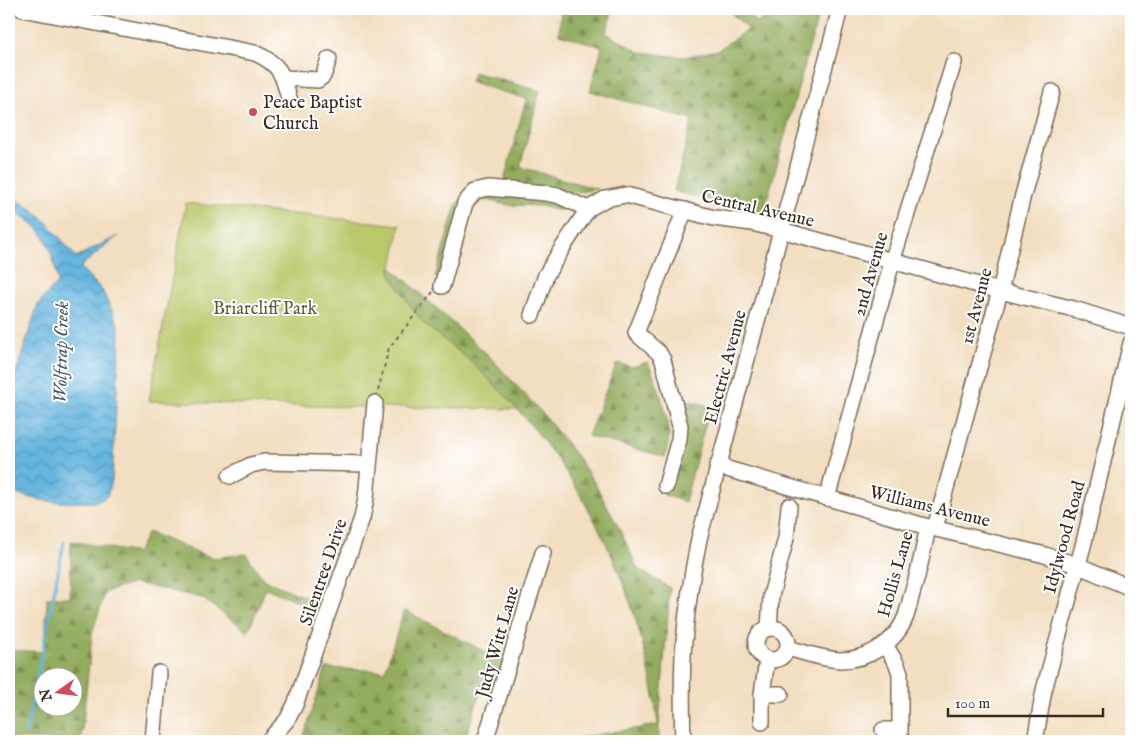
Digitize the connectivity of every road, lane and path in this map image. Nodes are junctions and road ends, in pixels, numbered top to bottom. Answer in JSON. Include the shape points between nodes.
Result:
{"nodes":[{"id":1,"x":24,"y":9,"type":"edge"},
{"id":2,"x":840,"y":9,"type":"edge"},
{"id":3,"x":329,"y":58,"type":"dead end"},
{"id":4,"x":954,"y":62,"type":"dead end"},
{"id":5,"x":284,"y":78,"type":"junction"},
{"id":6,"x":1052,"y":92,"type":"dead end"},
{"id":7,"x":290,"y":102,"type":"dead end"},
{"id":8,"x":588,"y":209,"type":"junction"},
{"id":9,"x":685,"y":210,"type":"junction"},
{"id":10,"x":781,"y":230,"type":"junction"},
{"id":11,"x":892,"y":262,"type":"junction"},
{"id":12,"x":442,"y":286,"type":"joint"},
{"id":13,"x":1000,"y":291,"type":"junction"},
{"id":14,"x":532,"y":315,"type":"dead end"},
{"id":15,"x":1131,"y":327,"type":"edge"},
{"id":16,"x":1131,"y":343,"type":"edge"},
{"id":17,"x":374,"y":404,"type":"joint"},
{"id":18,"x":369,"y":464,"type":"junction"},
{"id":19,"x":718,"y":466,"type":"junction"},
{"id":20,"x":230,"y":476,"type":"dead end"},
{"id":21,"x":666,"y":486,"type":"dead end"},
{"id":22,"x":827,"y":498,"type":"junction"},
{"id":23,"x":789,"y":506,"type":"dead end"},
{"id":24,"x":932,"y":528,"type":"junction"},
{"id":25,"x":543,"y":553,"type":"dead end"},
{"id":26,"x":1077,"y":565,"type":"junction"},
{"id":27,"x":1131,"y":588,"type":"edge"},
{"id":28,"x":769,"y":628,"type":"junction"},
{"id":29,"x":884,"y":645,"type":"junction"},
{"id":30,"x":788,"y":648,"type":"junction"},
{"id":31,"x":767,"y":660,"type":"junction"},
{"id":32,"x":159,"y":673,"type":"dead end"},
{"id":33,"x":762,"y":694,"type":"junction"},
{"id":34,"x":781,"y":694,"type":"dead end"},
{"id":35,"x":762,"y":722,"type":"dead end"},
{"id":36,"x":883,"y":730,"type":"dead end"},
{"id":37,"x":900,"y":736,"type":"edge"},
{"id":38,"x":153,"y":741,"type":"edge"},
{"id":39,"x":268,"y":741,"type":"edge"},
{"id":40,"x":486,"y":741,"type":"edge"},
{"id":41,"x":683,"y":741,"type":"edge"},
{"id":42,"x":1035,"y":741,"type":"edge"}],
"edges":[{"from":1,"to":5,"type":"street","via":[[109,21],[255,54],[275,64]]},
{"from":2,"to":10,"type":"street","name":"Electric Avenue"},
{"from":3,"to":5,"type":"street","via":[[323,76],[318,80]]},
{"from":4,"to":11,"type":"street","name":"2nd Avenue"},
{"from":5,"to":7,"type":"street"},
{"from":6,"to":13,"type":"street","name":"1st Avenue"},
{"from":8,"to":9,"type":"street","name":"Central Avenue","via":[[605,198],[626,195]]},
{"from":8,"to":12,"type":"street","via":[[546,193],[488,188],[475,191],[465,203]]},
{"from":8,"to":14,"type":"street","via":[[546,275]]},
{"from":9,"to":10,"type":"street","name":"Central Avenue"},
{"from":9,"to":21,"type":"street","via":[[636,333],[663,360],[680,426]]},
{"from":10,"to":11,"type":"street","name":"Central Avenue"},
{"from":10,"to":19,"type":"street","name":"Electric Avenue"},
{"from":11,"to":13,"type":"street","name":"Central Avenue"},
{"from":11,"to":22,"type":"street","name":"2nd Avenue"},
{"from":12,"to":17,"type":"path","via":[[437,287],[389,348]]},
{"from":13,"to":15,"type":"street","name":"Central Avenue"},
{"from":13,"to":24,"type":"street","name":"1st Avenue"},
{"from":16,"to":26,"type":"street","name":"Idylwood Road"},
{"from":17,"to":18,"type":"street","name":"Silentree Drive"},
{"from":18,"to":20,"type":"street","via":[[264,462]]},
{"from":18,"to":39,"type":"street","name":"Silentree Drive","via":[[358,532],[299,696],[287,720]]},
{"from":19,"to":22,"type":"street","name":"Williams Avenue"},
{"from":19,"to":41,"type":"street","name":"Electric Avenue","via":[[689,590],[683,643]]},
{"from":22,"to":24,"type":"street","name":"Williams Avenue"},
{"from":23,"to":28,"type":"street","via":[[793,538],[770,596]]},
{"from":24,"to":26,"type":"street","name":"Williams Avenue"},
{"from":24,"to":29,"type":"street","name":"Hollis Lane","via":[[906,618]]},
{"from":25,"to":40,"type":"street","name":"Judy Witt Lane"},
{"from":26,"to":27,"type":"street","name":"Williams Avenue"},
{"from":26,"to":42,"type":"street","name":"Idylwood Road","via":[[1044,690]]},
{"from":28,"to":30,"type":"street","via":[[784,633]]},
{"from":28,"to":31,"type":"street","via":[[760,632],[755,646],[759,655]]},
{"from":29,"to":30,"type":"street","name":"Hollis Lane","via":[[860,658],[841,660]]},
{"from":29,"to":37,"type":"street","via":[[900,673]]},
{"from":30,"to":31,"type":"street","via":[[782,657]]},
{"from":31,"to":33,"type":"street"},
{"from":32,"to":38,"type":"street"},
{"from":33,"to":34,"type":"street"},
{"from":33,"to":35,"type":"street"},
{"from":36,"to":37,"type":"street"}]}
